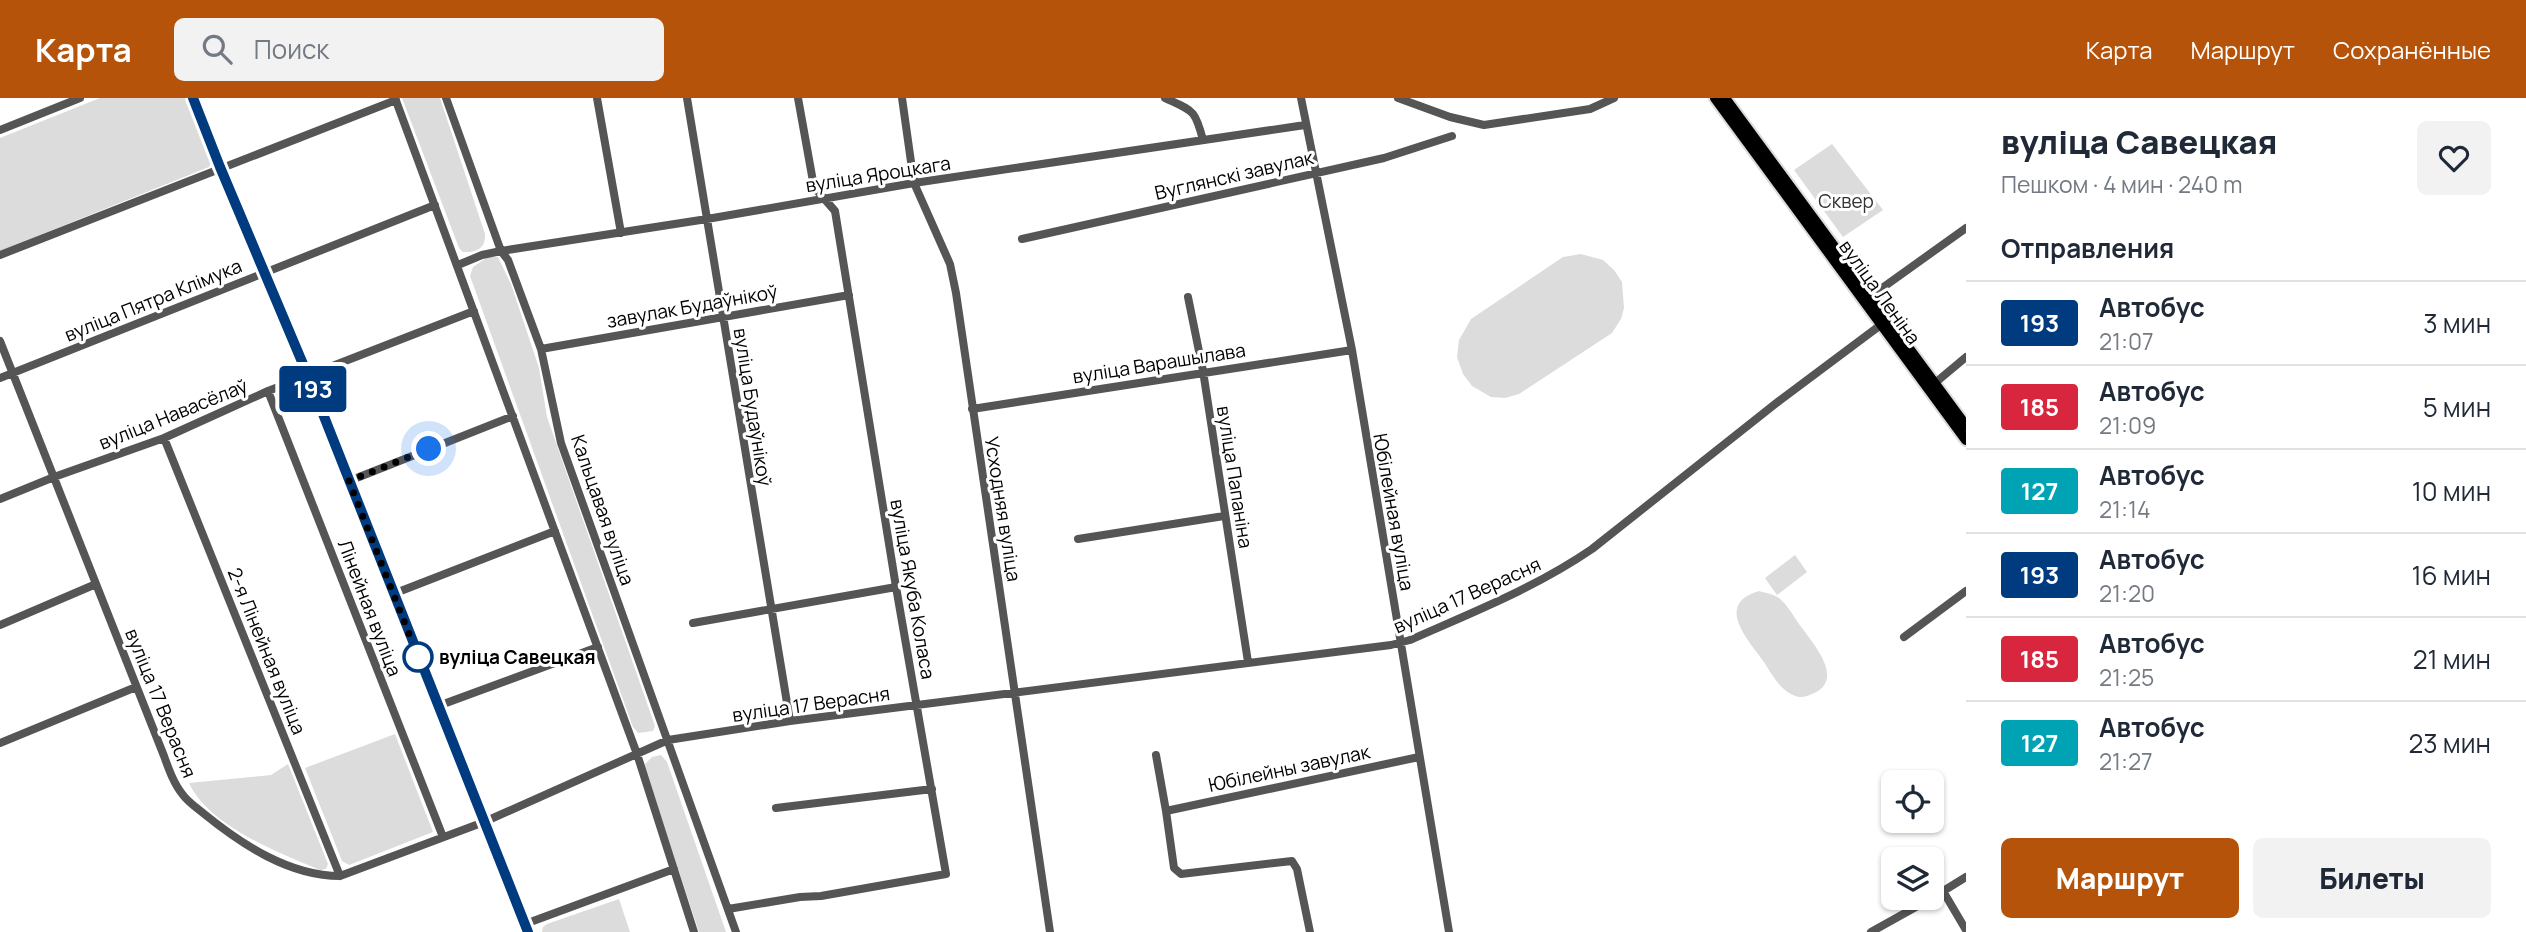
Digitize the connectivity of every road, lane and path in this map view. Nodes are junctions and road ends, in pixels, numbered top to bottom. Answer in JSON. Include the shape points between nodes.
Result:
{"nodes":[{"id":1,"x":80,"y":98,"type":"edge"},
{"id":2,"x":193,"y":98,"type":"edge"},
{"id":3,"x":446,"y":98,"type":"edge"},
{"id":4,"x":597,"y":98,"type":"edge"},
{"id":5,"x":687,"y":98,"type":"edge"},
{"id":6,"x":798,"y":98,"type":"edge"},
{"id":7,"x":902,"y":98,"type":"edge"},
{"id":8,"x":1165,"y":98,"type":"edge"},
{"id":9,"x":1301,"y":98,"type":"edge"},
{"id":10,"x":1398,"y":98,"type":"edge"},
{"id":11,"x":1614,"y":98,"type":"edge"},
{"id":12,"x":1715,"y":98,"type":"edge"},
{"id":13,"x":1725,"y":98,"type":"edge"},
{"id":14,"x":396,"y":99,"type":"edge"},
{"id":15,"x":1305,"y":125,"type":"junction"},
{"id":16,"x":0,"y":130,"type":"edge"},
{"id":17,"x":1452,"y":136,"type":"dead end"},
{"id":18,"x":1203,"y":140,"type":"junction"},
{"id":19,"x":220,"y":167,"type":"junction"},
{"id":20,"x":1315,"y":173,"type":"junction"},
{"id":21,"x":914,"y":183,"type":"junction"},
{"id":22,"x":824,"y":198,"type":"junction"},
{"id":23,"x":435,"y":205,"type":"junction"},
{"id":24,"x":707,"y":219,"type":"junction"},
{"id":25,"x":1966,"y":228,"type":"edge"},
{"id":26,"x":621,"y":233,"type":"junction"},
{"id":27,"x":1022,"y":239,"type":"dead end"},
{"id":28,"x":501,"y":251,"type":"junction"},
{"id":29,"x":0,"y":256,"type":"edge"},
{"id":30,"x":458,"y":265,"type":"junction"},
{"id":31,"x":265,"y":273,"type":"junction"},
{"id":32,"x":849,"y":295,"type":"junction"},
{"id":33,"x":1188,"y":298,"type":"dead end"},
{"id":34,"x":1868,"y":298,"type":"junction"},
{"id":35,"x":474,"y":311,"type":"junction"},
{"id":36,"x":722,"y":316,"type":"junction"},
{"id":37,"x":1885,"y":322,"type":"junction"},
{"id":38,"x":0,"y":341,"type":"edge"},
{"id":39,"x":541,"y":349,"type":"junction"},
{"id":40,"x":1352,"y":350,"type":"junction"},
{"id":41,"x":1966,"y":357,"type":"edge"},
{"id":42,"x":1203,"y":371,"type":"junction"},
{"id":43,"x":13,"y":373,"type":"junction"},
{"id":44,"x":308,"y":376,"type":"junction"},
{"id":45,"x":0,"y":378,"type":"edge"},
{"id":46,"x":1932,"y":385,"type":"junction"},
{"id":47,"x":268,"y":391,"type":"junction"},
{"id":48,"x":972,"y":408,"type":"junction"},
{"id":49,"x":513,"y":416,"type":"junction"},
{"id":50,"x":1966,"y":426,"type":"edge"},
{"id":51,"x":164,"y":438,"type":"junction"},
{"id":52,"x":1966,"y":440,"type":"edge"},
{"id":53,"x":54,"y":477,"type":"junction"},
{"id":54,"x":349,"y":481,"type":"junction"},
{"id":55,"x":0,"y":499,"type":"edge"},
{"id":56,"x":1224,"y":516,"type":"junction"},
{"id":57,"x":555,"y":531,"type":"junction"},
{"id":58,"x":1078,"y":539,"type":"dead end"},
{"id":59,"x":96,"y":584,"type":"junction"},
{"id":60,"x":895,"y":587,"type":"junction"},
{"id":61,"x":1966,"y":591,"type":"edge"},
{"id":62,"x":393,"y":594,"type":"junction"},
{"id":63,"x":770,"y":609,"type":"junction"},
{"id":64,"x":693,"y":623,"type":"dead end"},
{"id":65,"x":0,"y":625,"type":"edge"},
{"id":66,"x":1904,"y":637,"type":"dead end"},
{"id":67,"x":1401,"y":643,"type":"junction"},
{"id":68,"x":598,"y":647,"type":"junction"},
{"id":69,"x":1248,"y":662,"type":"junction"},
{"id":70,"x":136,"y":687,"type":"junction"},
{"id":71,"x":1016,"y":694,"type":"junction"},
{"id":72,"x":438,"y":706,"type":"junction"},
{"id":73,"x":918,"y":706,"type":"junction"},
{"id":74,"x":790,"y":722,"type":"junction"},
{"id":75,"x":667,"y":740,"type":"junction"},
{"id":76,"x":0,"y":743,"type":"edge"},
{"id":77,"x":637,"y":754,"type":"junction"},
{"id":78,"x":1156,"y":755,"type":"dead end"},
{"id":79,"x":1419,"y":757,"type":"junction"},
{"id":80,"x":932,"y":789,"type":"junction"},
{"id":81,"x":776,"y":808,"type":"dead end"},
{"id":82,"x":1166,"y":811,"type":"junction"},
{"id":83,"x":484,"y":822,"type":"junction"},
{"id":84,"x":443,"y":837,"type":"junction"},
{"id":85,"x":674,"y":869,"type":"junction"},
{"id":86,"x":340,"y":876,"type":"junction"},
{"id":87,"x":1966,"y":877,"type":"edge"},
{"id":88,"x":1944,"y":890,"type":"edge"},
{"id":89,"x":1944,"y":893,"type":"edge"},
{"id":90,"x":728,"y":909,"type":"junction"},
{"id":91,"x":1910,"y":910,"type":"edge"},
{"id":92,"x":527,"y":928,"type":"edge"},
{"id":93,"x":1966,"y":930,"type":"edge"},
{"id":94,"x":694,"y":932,"type":"edge"},
{"id":95,"x":736,"y":932,"type":"edge"},
{"id":96,"x":1050,"y":932,"type":"edge"},
{"id":97,"x":1310,"y":932,"type":"edge"},
{"id":98,"x":1449,"y":932,"type":"edge"},
{"id":99,"x":1871,"y":932,"type":"edge"}],
"edges":[{"from":1,"to":16,"type":"street"},
{"from":2,"to":19,"type":"street"},
{"from":3,"to":28,"type":"street","name":"Кальцавая вуліца"},
{"from":4,"to":26,"type":"street"},
{"from":5,"to":24,"type":"street","name":"вуліца Будаўнікоў"},
{"from":6,"to":22,"type":"street","name":"вуліца Якуба Коласа","via":[[814,187]]},
{"from":7,"to":21,"type":"street","name":"Усходняя вуліца"},
{"from":8,"to":18,"type":"street","via":[[1192,110]]},
{"from":9,"to":15,"type":"street","name":"Юбілейная вуліца"},
{"from":10,"to":11,"type":"street","via":[[1484,125],[1590,108]]},
{"from":12,"to":34,"type":"main road","name":"вуліца Леніна"},
{"from":13,"to":34,"type":"main road","name":"вуліца Леніна"},
{"from":14,"to":19,"type":"street"},
{"from":14,"to":23,"type":"street"},
{"from":15,"to":18,"type":"street","name":"вуліца Яроцкага"},
{"from":15,"to":20,"type":"street","name":"Юбілейная вуліца"},
{"from":17,"to":20,"type":"street","name":"Вуглянскі завулак","via":[[1384,158]]},
{"from":18,"to":21,"type":"street","name":"вуліца Яроцкага"},
{"from":19,"to":29,"type":"street"},
{"from":19,"to":31,"type":"street"},
{"from":20,"to":27,"type":"street","name":"Вуглянскі завулак"},
{"from":20,"to":40,"type":"street","name":"Юбілейная вуліца"},
{"from":21,"to":22,"type":"street","name":"вуліца Яроцкага"},
{"from":21,"to":48,"type":"street","name":"Усходняя вуліца","via":[[950,264]]},
{"from":22,"to":24,"type":"street","name":"вуліца Яроцкага"},
{"from":22,"to":32,"type":"street","name":"вуліца Якуба Коласа","via":[[835,211]]},
{"from":23,"to":30,"type":"street"},
{"from":23,"to":31,"type":"street","name":"вуліца Пятра Клімука"},
{"from":24,"to":26,"type":"street","name":"вуліца Яроцкага"},
{"from":24,"to":36,"type":"street","name":"вуліца Будаўнікоў"},
{"from":25,"to":34,"type":"street"},
{"from":26,"to":28,"type":"street","name":"вуліца Яроцкага"},
{"from":28,"to":30,"type":"street","name":"вуліца Яроцкага"},
{"from":28,"to":39,"type":"street","name":"Кальцавая вуліца"},
{"from":30,"to":35,"type":"street"},
{"from":31,"to":43,"type":"street","name":"вуліца Пятра Клімука"},
{"from":31,"to":44,"type":"street"},
{"from":32,"to":36,"type":"street","name":"завулак Будаўнікоў"},
{"from":32,"to":60,"type":"street","name":"вуліца Якуба Коласа"},
{"from":33,"to":42,"type":"street","name":"вуліца Папаніна"},
{"from":34,"to":37,"type":"main road","name":"вуліца Леніна"},
{"from":35,"to":44,"type":"street","name":"вуліца Навасёлаў"},
{"from":35,"to":49,"type":"street"},
{"from":36,"to":39,"type":"street","name":"завулак Будаўнікоў"},
{"from":36,"to":63,"type":"street","name":"вуліца Будаўнікоў"},
{"from":37,"to":46,"type":"main road","name":"вуліца Леніна"},
{"from":37,"to":67,"type":"street","name":"вуліца 17 Верасня","via":[[1560,571]]},
{"from":38,"to":43,"type":"street","name":"вуліца 17 Верасня"},
{"from":39,"to":75,"type":"street","name":"Кальцавая вуліца","via":[[562,443]]},
{"from":40,"to":42,"type":"street","name":"вуліца Варашылава"},
{"from":40,"to":67,"type":"street","name":"Юбілейная вуліца"},
{"from":41,"to":46,"type":"street"},
{"from":42,"to":48,"type":"street","name":"вуліца Варашылава"},
{"from":42,"to":56,"type":"street","name":"вуліца Папаніна"},
{"from":43,"to":45,"type":"street","name":"вуліца Пятра Клімука"},
{"from":43,"to":53,"type":"street","name":"вуліца 17 Верасня"},
{"from":44,"to":47,"type":"street","name":"вуліца Навасёлаў"},
{"from":44,"to":54,"type":"street"},
{"from":46,"to":50,"type":"main road","name":"вуліца Леніна"},
{"from":46,"to":52,"type":"main road","name":"вуліца Леніна"},
{"from":47,"to":51,"type":"street","name":"вуліца Навасёлаў"},
{"from":47,"to":84,"type":"street","name":"Лінейная вуліца"},
{"from":48,"to":71,"type":"street","name":"Усходняя вуліца"},
{"from":49,"to":54,"type":"street"},
{"from":49,"to":57,"type":"street"},
{"from":51,"to":53,"type":"street","name":"вуліца Навасёлаў"},
{"from":51,"to":86,"type":"street","name":"2-я Лінейная вуліца"},
{"from":53,"to":55,"type":"street","name":"вуліца Навасёлаў"},
{"from":53,"to":59,"type":"street","name":"вуліца 17 Верасня"},
{"from":54,"to":62,"type":"street"},
{"from":56,"to":58,"type":"street"},
{"from":56,"to":69,"type":"street","name":"вуліца Папаніна"},
{"from":57,"to":62,"type":"street"},
{"from":57,"to":68,"type":"street"},
{"from":59,"to":65,"type":"street"},
{"from":59,"to":70,"type":"street","name":"вуліца 17 Верасня"},
{"from":60,"to":63,"type":"street"},
{"from":60,"to":73,"type":"street","name":"вуліца Якуба Коласа"},
{"from":61,"to":66,"type":"street"},
{"from":62,"to":72,"type":"street"},
{"from":63,"to":64,"type":"street"},
{"from":63,"to":74,"type":"street","name":"вуліца Будаўнікоў"},
{"from":67,"to":69,"type":"street","name":"вуліца 17 Верасня"},
{"from":67,"to":79,"type":"street","name":"Юбілейная вуліца"},
{"from":68,"to":72,"type":"street"},
{"from":68,"to":77,"type":"street"},
{"from":69,"to":71,"type":"street","name":"вуліца 17 Верасня"},
{"from":70,"to":76,"type":"street"},
{"from":70,"to":86,"type":"street","name":"вуліца 17 Верасня","via":[[184,798],[258,852],[298,869]]},
{"from":71,"to":73,"type":"street","name":"вуліца 17 Верасня"},
{"from":71,"to":96,"type":"street","name":"Усходняя вуліца"},
{"from":72,"to":83,"type":"street"},
{"from":73,"to":74,"type":"street","name":"вуліца 17 Верасня"},
{"from":73,"to":80,"type":"street","name":"вуліца Якуба Коласа"},
{"from":74,"to":75,"type":"street","name":"вуліца 17 Верасня"},
{"from":75,"to":77,"type":"street","name":"вуліца 17 Верасня"},
{"from":75,"to":90,"type":"street","name":"Кальцавая вуліца"},
{"from":77,"to":83,"type":"street","name":"вуліца 17 Верасня"},
{"from":77,"to":85,"type":"street"},
{"from":78,"to":82,"type":"street"},
{"from":79,"to":82,"type":"street","name":"Юбілейны завулак"},
{"from":79,"to":98,"type":"street","name":"Юбілейная вуліца"},
{"from":80,"to":81,"type":"street"},
{"from":80,"to":90,"type":"street","name":"вуліца Якуба Коласа","via":[[946,874]]},
{"from":82,"to":97,"type":"street","via":[[1176,872],[1181,874],[1292,861]]},
{"from":83,"to":84,"type":"street","name":"вуліца 17 Верасня"},
{"from":83,"to":92,"type":"street"},
{"from":84,"to":86,"type":"street","name":"вуліца 17 Верасня"},
{"from":85,"to":92,"type":"street"},
{"from":85,"to":94,"type":"street"},
{"from":87,"to":88,"type":"street"},
{"from":89,"to":93,"type":"street"},
{"from":90,"to":95,"type":"street","name":"Кальцавая вуліца"},
{"from":91,"to":99,"type":"street"}]}
